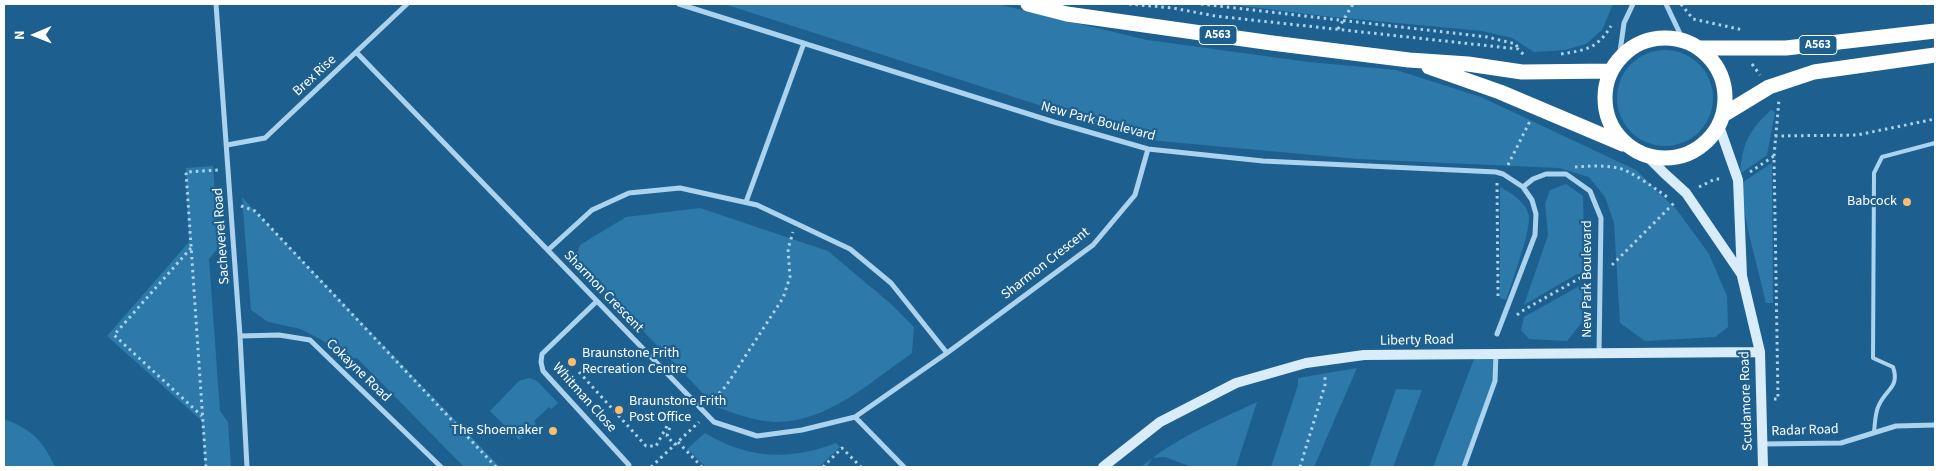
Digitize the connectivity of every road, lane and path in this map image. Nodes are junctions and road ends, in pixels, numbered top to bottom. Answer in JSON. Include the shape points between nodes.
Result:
{"nodes":[{"id":1,"x":216,"y":4,"type":"edge"},
{"id":2,"x":407,"y":4,"type":"edge"},
{"id":3,"x":679,"y":4,"type":"edge"},
{"id":4,"x":1028,"y":4,"type":"edge"},
{"id":5,"x":1129,"y":4,"type":"edge"},
{"id":6,"x":1201,"y":4,"type":"edge"},
{"id":7,"x":1353,"y":4,"type":"edge"},
{"id":8,"x":1633,"y":4,"type":"edge"},
{"id":9,"x":1666,"y":4,"type":"edge"},
{"id":10,"x":1681,"y":4,"type":"edge"},
{"id":11,"x":1616,"y":19,"type":"dead end"},
{"id":12,"x":1343,"y":20,"type":"junction"},
{"id":13,"x":1338,"y":29,"type":"junction"},
{"id":14,"x":1935,"y":31,"type":"edge"},
{"id":15,"x":1683,"y":40,"type":"junction"},
{"id":16,"x":804,"y":43,"type":"junction"},
{"id":17,"x":1699,"y":48,"type":"junction"},
{"id":18,"x":1746,"y":48,"type":"junction"},
{"id":19,"x":1518,"y":49,"type":"junction"},
{"id":20,"x":356,"y":53,"type":"junction"},
{"id":21,"x":1533,"y":54,"type":"dead end"},
{"id":22,"x":1560,"y":54,"type":"dead end"},
{"id":23,"x":1935,"y":56,"type":"edge"},
{"id":24,"x":1409,"y":60,"type":"junction"},
{"id":25,"x":1615,"y":65,"type":"junction"},
{"id":26,"x":1769,"y":87,"type":"junction"},
{"id":27,"x":1935,"y":119,"type":"edge"},
{"id":28,"x":1721,"y":120,"type":"junction"},
{"id":29,"x":1775,"y":136,"type":"junction"},
{"id":30,"x":1935,"y":143,"type":"edge"},
{"id":31,"x":227,"y":145,"type":"junction"},
{"id":32,"x":1628,"y":146,"type":"junction"},
{"id":33,"x":1148,"y":149,"type":"junction"},
{"id":34,"x":1648,"y":157,"type":"junction"},
{"id":35,"x":229,"y":169,"type":"junction"},
{"id":36,"x":1496,"y":172,"type":"junction"},
{"id":37,"x":1566,"y":174,"type":"junction"},
{"id":38,"x":1523,"y":187,"type":"junction"},
{"id":39,"x":231,"y":202,"type":"junction"},
{"id":40,"x":746,"y":202,"type":"junction"},
{"id":41,"x":1674,"y":202,"type":"dead end"},
{"id":42,"x":796,"y":224,"type":"junction"},
{"id":43,"x":191,"y":247,"type":"junction"},
{"id":44,"x":548,"y":250,"type":"junction"},
{"id":45,"x":1742,"y":276,"type":"junction"},
{"id":46,"x":1600,"y":277,"type":"junction"},
{"id":47,"x":597,"y":301,"type":"junction"},
{"id":48,"x":1502,"y":324,"type":"junction"},
{"id":49,"x":1497,"y":334,"type":"joint"},
{"id":50,"x":240,"y":336,"type":"junction"},
{"id":51,"x":1760,"y":352,"type":"junction"},
{"id":52,"x":947,"y":353,"type":"junction"},
{"id":53,"x":1496,"y":354,"type":"junction"},
{"id":54,"x":1600,"y":354,"type":"junction"},
{"id":55,"x":1326,"y":361,"type":"junction"},
{"id":56,"x":579,"y":372,"type":"dead end"},
{"id":57,"x":1760,"y":400,"type":"junction"},
{"id":58,"x":705,"y":413,"type":"junction"},
{"id":59,"x":203,"y":416,"type":"junction"},
{"id":60,"x":855,"y":417,"type":"junction"},
{"id":61,"x":1935,"y":425,"type":"edge"},
{"id":62,"x":1874,"y":432,"type":"junction"},
{"id":63,"x":676,"y":444,"type":"junction"},
{"id":64,"x":1763,"y":444,"type":"junction"},
{"id":65,"x":629,"y":466,"type":"dead end"},
{"id":66,"x":206,"y":467,"type":"edge"},
{"id":67,"x":247,"y":467,"type":"edge"},
{"id":68,"x":441,"y":467,"type":"edge"},
{"id":69,"x":496,"y":467,"type":"edge"},
{"id":70,"x":651,"y":467,"type":"edge"},
{"id":71,"x":702,"y":467,"type":"edge"},
{"id":72,"x":823,"y":467,"type":"edge"},
{"id":73,"x":861,"y":467,"type":"edge"},
{"id":74,"x":904,"y":467,"type":"edge"},
{"id":75,"x":1103,"y":467,"type":"edge"},
{"id":76,"x":1300,"y":467,"type":"edge"},
{"id":77,"x":1464,"y":467,"type":"edge"},
{"id":78,"x":1763,"y":467,"type":"edge"}],
"edges":[{"from":1,"to":31,"type":"street","name":"Sacheverel Road"},
{"from":2,"to":20,"type":"street","name":"Brex Rise"},
{"from":3,"to":16,"type":"street","name":"New Park Boulevard"},
{"from":4,"to":24,"type":"highway","number":"A563","via":[[1076,15]]},
{"from":5,"to":13,"type":"path"},
{"from":6,"to":12,"type":"path"},
{"from":7,"to":12,"type":"path"},
{"from":8,"to":25,"type":"street","via":[[1624,23]]},
{"from":9,"to":15,"type":"street"},
{"from":10,"to":18,"type":"path","via":[[1693,19],[1746,31]]},
{"from":11,"to":22,"type":"path","via":[[1603,39],[1587,50]]},
{"from":12,"to":13,"type":"path"},
{"from":12,"to":19,"type":"path","via":[[1487,37],[1516,44]]},
{"from":13,"to":19,"type":"path"},
{"from":14,"to":18,"type":"highway","number":"A563","via":[[1786,48]]},
{"from":15,"to":17,"type":"highway"},
{"from":15,"to":25,"type":"highway","via":[[1649,40],[1632,47]]},
{"from":16,"to":33,"type":"street","name":"New Park Boulevard"},
{"from":16,"to":40,"type":"street"},
{"from":17,"to":18,"type":"highway","number":"A563"},
{"from":17,"to":28,"type":"highway","via":[[1713,61],[1722,78],[1725,96]]},
{"from":18,"to":26,"type":"path","via":[[1750,62]]},
{"from":19,"to":21,"type":"path","via":[[1524,54]]},
{"from":20,"to":31,"type":"street","name":"Brex Rise","via":[[265,138]]},
{"from":20,"to":44,"type":"street","name":"Sharmon Crescent"},
{"from":23,"to":26,"type":"highway","number":"A563","via":[[1814,72]]},
{"from":24,"to":25,"type":"highway","number":"A563","via":[[1522,72]]},
{"from":24,"to":32,"type":"highway","number":"A563","via":[[1500,92]]},
{"from":25,"to":32,"type":"highway","via":[[1605,87],[1604,103],[1608,120]]},
{"from":26,"to":28,"type":"highway","number":"A563"},
{"from":26,"to":29,"type":"path","via":[[1780,101]]},
{"from":27,"to":29,"type":"path","via":[[1857,135]]},
{"from":28,"to":34,"type":"highway","via":[[1710,139],[1697,150],[1681,157]]},
{"from":28,"to":45,"type":"street","name":"Scudamore Road","via":[[1738,180]]},
{"from":29,"to":57,"type":"path","via":[[1778,399]]},
{"from":30,"to":62,"type":"lane","via":[[1882,157],[1874,173],[1873,358],[1893,367],[1896,376],[1878,406]]},
{"from":31,"to":35,"type":"street","name":"Sacheverel Road"},
{"from":32,"to":34,"type":"highway"},
{"from":33,"to":36,"type":"street","name":"New Park Boulevard","via":[[1263,161]]},
{"from":33,"to":52,"type":"street","name":"Sharmon Crescent","via":[[1135,195],[1093,245]]},
{"from":34,"to":45,"type":"street","name":"Scudamore Road","via":[[1686,193]]},
{"from":35,"to":39,"type":"street","name":"Sacheverel Road"},
{"from":35,"to":43,"type":"path","via":[[186,172]]},
{"from":36,"to":38,"type":"street","name":"New Park Boulevard"},
{"from":36,"to":48,"type":"path","via":[[1498,311]]},
{"from":37,"to":38,"type":"street","via":[[1546,174]]},
{"from":37,"to":41,"type":"path","via":[[1574,167],[1620,168]]},
{"from":37,"to":46,"type":"street","name":"New Park Boulevard","via":[[1590,191],[1601,218]]},
{"from":38,"to":48,"type":"street","name":"New Park Boulevard","via":[[1536,214],[1535,235]]},
{"from":39,"to":50,"type":"street","name":"Sacheverel Road"},
{"from":39,"to":69,"type":"path","via":[[255,211]]},
{"from":40,"to":42,"type":"street","name":"Sharmon Crescent"},
{"from":40,"to":44,"type":"street","name":"Sharmon Crescent","via":[[680,188],[629,193],[592,210]]},
{"from":42,"to":52,"type":"street","name":"Sharmon Crescent","via":[[850,249],[891,283]]},
{"from":42,"to":58,"type":"path","via":[[788,249],[790,277],[783,298]]},
{"from":43,"to":59,"type":"path"},
{"from":43,"to":59,"type":"path","via":[[114,335]]},
{"from":44,"to":47,"type":"street","name":"Sharmon Crescent"},
{"from":45,"to":51,"type":"street","name":"Scudamore Road"},
{"from":46,"to":49,"type":"path","via":[[1580,278],[1522,311]]},
{"from":46,"to":54,"type":"street","name":"New Park Boulevard"},
{"from":47,"to":58,"type":"street","name":"Sharmon Crescent"},
{"from":47,"to":65,"type":"street","name":"Whitman Close","via":[[542,354],[541,367]]},
{"from":48,"to":49,"type":"street","name":"New Park Boulevard"},
{"from":50,"to":67,"type":"street","name":"Sacheverel Road"},
{"from":50,"to":68,"type":"street","name":"Cokayne Road","via":[[279,335],[310,340]]},
{"from":51,"to":54,"type":"street","name":"Liberty Road"},
{"from":51,"to":57,"type":"street","name":"Scudamore Road"},
{"from":52,"to":60,"type":"street","name":"Sharmon Crescent"},
{"from":53,"to":54,"type":"street","name":"Liberty Road"},
{"from":53,"to":55,"type":"street","name":"Liberty Road","via":[[1364,355]]},
{"from":53,"to":77,"type":"street","via":[[1495,381]]},
{"from":55,"to":75,"type":"street","name":"Liberty Road","via":[[1306,363],[1236,383],[1160,422]]},
{"from":55,"to":76,"type":"path","via":[[1325,385]]},
{"from":56,"to":63,"type":"path","via":[[646,446],[656,446],[667,426],[670,427],[667,436]]},
{"from":57,"to":64,"type":"street","name":"Scudamore Road"},
{"from":58,"to":60,"type":"street","name":"Sharmon Crescent","via":[[714,422],[756,436],[802,430]]},
{"from":58,"to":63,"type":"path"},
{"from":59,"to":66,"type":"path"},
{"from":60,"to":74,"type":"street"},
{"from":61,"to":62,"type":"street","name":"Radar Road","via":[[1896,426]]},
{"from":62,"to":64,"type":"street","name":"Radar Road","via":[[1841,443]]},
{"from":63,"to":70,"type":"path"},
{"from":63,"to":71,"type":"path"},
{"from":64,"to":78,"type":"street","name":"Scudamore Road"},
{"from":72,"to":73,"type":"path","via":[[842,448]]}]}
